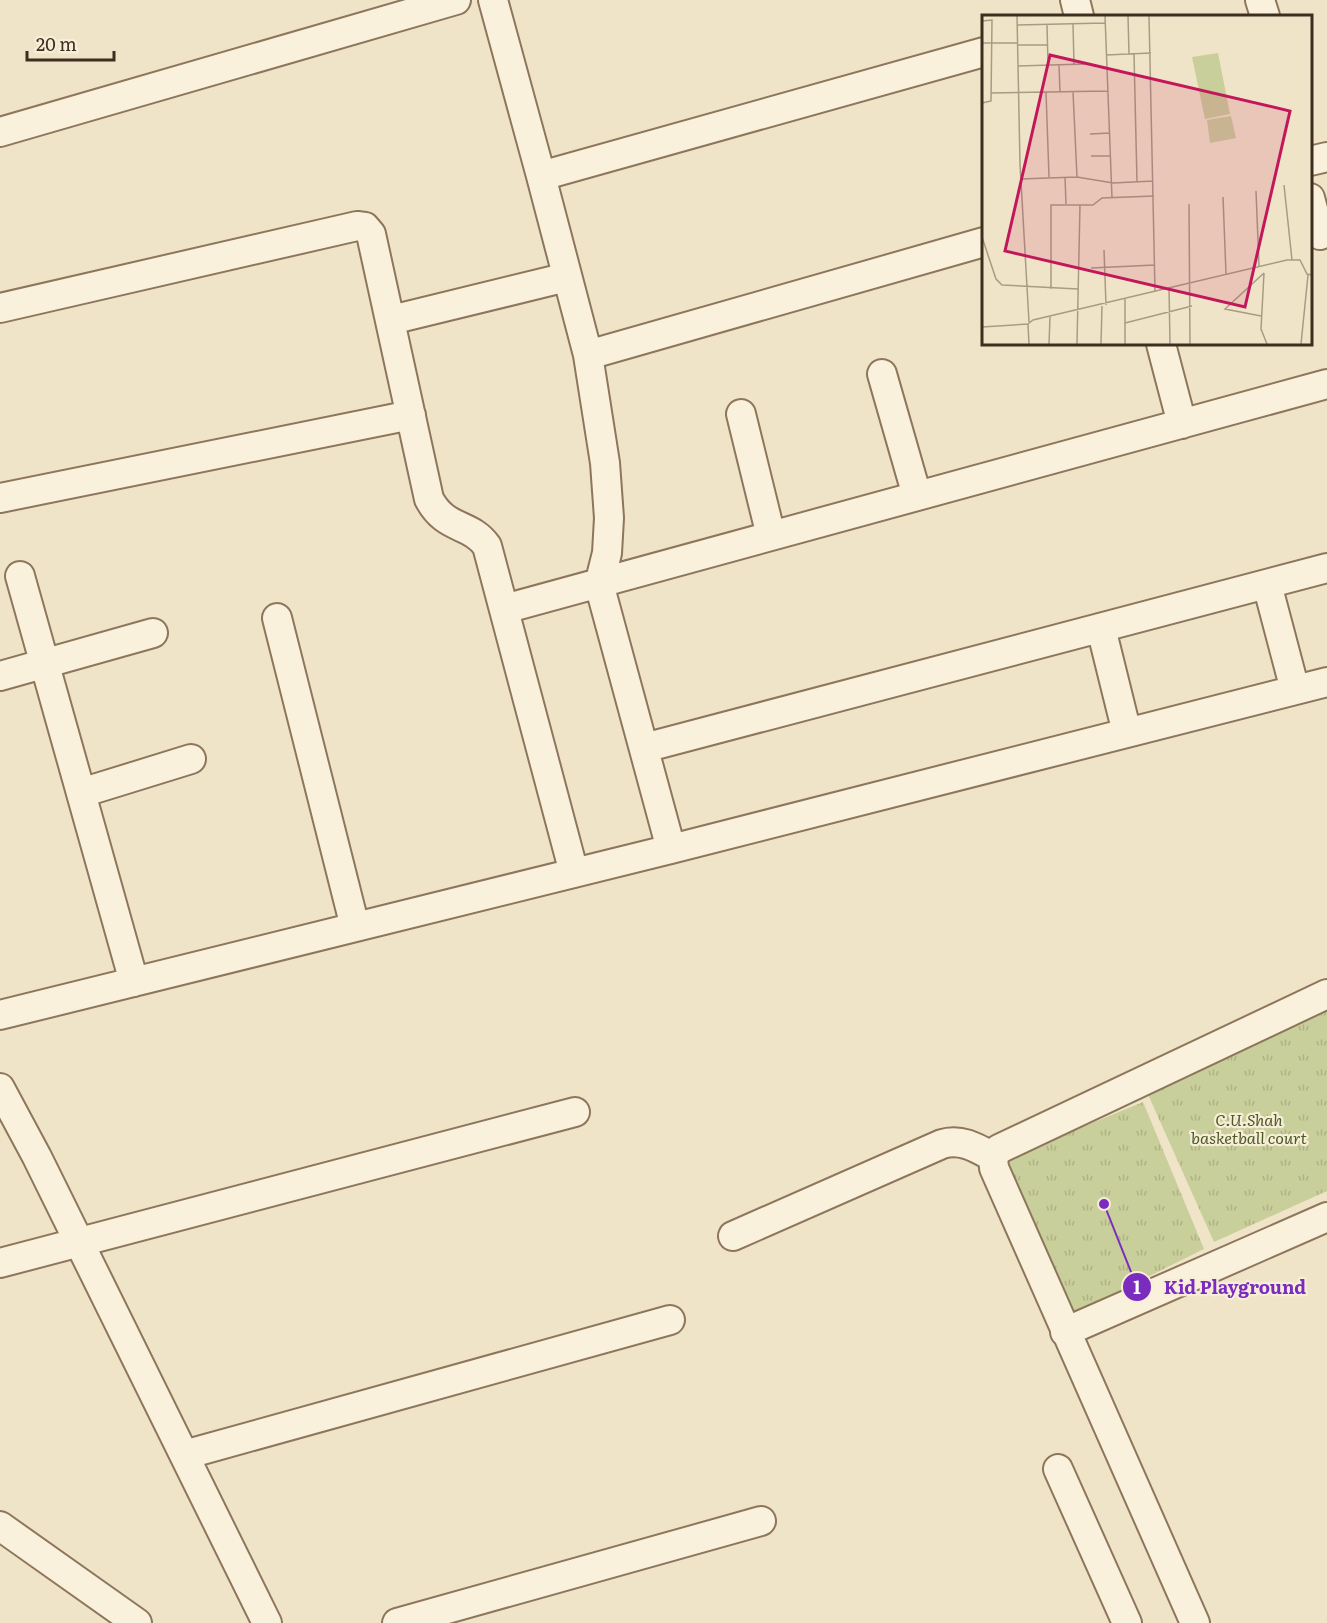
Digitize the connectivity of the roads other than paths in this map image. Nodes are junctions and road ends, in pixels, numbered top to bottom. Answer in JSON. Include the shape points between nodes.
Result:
{"nodes":[{"id":1,"x":456,"y":0,"type":"edge"},
{"id":2,"x":493,"y":0,"type":"edge"},
{"id":3,"x":1075,"y":0,"type":"edge"},
{"id":4,"x":1079,"y":15,"type":"edge"},
{"id":5,"x":982,"y":53,"type":"edge"},
{"id":6,"x":0,"y":132,"type":"edge"},
{"id":7,"x":1327,"y":157,"type":"edge"},
{"id":8,"x":1312,"y":161,"type":"edge"},
{"id":9,"x":541,"y":176,"type":"junction"},
{"id":10,"x":1312,"y":202,"type":"edge"},
{"id":11,"x":1320,"y":235,"type":"dead end"},
{"id":12,"x":982,"y":243,"type":"edge"},
{"id":13,"x":567,"y":277,"type":"junction"},
{"id":14,"x":0,"y":308,"type":"edge"},
{"id":15,"x":391,"y":320,"type":"junction"},
{"id":16,"x":1161,"y":345,"type":"edge"},
{"id":17,"x":588,"y":355,"type":"junction"},
{"id":18,"x":882,"y":374,"type":"dead end"},
{"id":19,"x":1327,"y":384,"type":"edge"},
{"id":20,"x":741,"y":414,"type":"dead end"},
{"id":21,"x":411,"y":415,"type":"junction"},
{"id":22,"x":1182,"y":424,"type":"junction"},
{"id":23,"x":917,"y":496,"type":"junction"},
{"id":24,"x":0,"y":498,"type":"edge"},
{"id":25,"x":771,"y":536,"type":"junction"},
{"id":26,"x":1327,"y":568,"type":"edge"},
{"id":27,"x":20,"y":576,"type":"dead end"},
{"id":28,"x":602,"y":583,"type":"junction"},
{"id":29,"x":1267,"y":584,"type":"junction"},
{"id":30,"x":504,"y":609,"type":"junction"},
{"id":31,"x":277,"y":618,"type":"dead end"},
{"id":32,"x":1101,"y":628,"type":"junction"},
{"id":33,"x":153,"y":633,"type":"dead end"},
{"id":34,"x":45,"y":664,"type":"junction"},
{"id":35,"x":0,"y":676,"type":"edge"},
{"id":36,"x":1327,"y":682,"type":"edge"},
{"id":37,"x":1295,"y":690,"type":"junction"},
{"id":38,"x":1127,"y":733,"type":"junction"},
{"id":39,"x":644,"y":748,"type":"junction"},
{"id":40,"x":192,"y":759,"type":"dead end"},
{"id":41,"x":81,"y":794,"type":"junction"},
{"id":42,"x":671,"y":849,"type":"junction"},
{"id":43,"x":574,"y":873,"type":"junction"},
{"id":44,"x":356,"y":927,"type":"junction"},
{"id":45,"x":134,"y":982,"type":"junction"},
{"id":46,"x":1327,"y":994,"type":"edge"},
{"id":47,"x":0,"y":1015,"type":"edge"},
{"id":48,"x":3,"y":1101,"type":"edge"},
{"id":49,"x":575,"y":1112,"type":"dead end"},
{"id":50,"x":993,"y":1157,"type":"junction"},
{"id":51,"x":1327,"y":1216,"type":"edge"},
{"id":52,"x":733,"y":1236,"type":"dead end"},
{"id":53,"x":79,"y":1242,"type":"junction"},
{"id":54,"x":0,"y":1263,"type":"edge"},
{"id":55,"x":669,"y":1320,"type":"dead end"},
{"id":56,"x":1065,"y":1332,"type":"junction"},
{"id":57,"x":184,"y":1455,"type":"junction"},
{"id":58,"x":1058,"y":1468,"type":"dead end"},
{"id":59,"x":761,"y":1521,"type":"dead end"},
{"id":60,"x":0,"y":1526,"type":"edge"},
{"id":61,"x":137,"y":1623,"type":"edge"},
{"id":62,"x":267,"y":1623,"type":"edge"},
{"id":63,"x":397,"y":1623,"type":"edge"},
{"id":64,"x":1127,"y":1623,"type":"edge"},
{"id":65,"x":1195,"y":1623,"type":"edge"}],
"edges":[{"from":1,"to":6,"type":"street"},
{"from":2,"to":9,"type":"street"},
{"from":3,"to":4,"type":"street"},
{"from":5,"to":9,"type":"street"},
{"from":7,"to":8,"type":"street"},
{"from":9,"to":13,"type":"street"},
{"from":10,"to":11,"type":"street"},
{"from":12,"to":17,"type":"street"},
{"from":13,"to":15,"type":"street"},
{"from":13,"to":17,"type":"street"},
{"from":14,"to":15,"type":"street","via":[[357,226],[365,227],[371,234]]},
{"from":15,"to":21,"type":"street"},
{"from":16,"to":22,"type":"street"},
{"from":17,"to":28,"type":"street","via":[[608,507]]},
{"from":18,"to":23,"type":"street"},
{"from":19,"to":22,"type":"street"},
{"from":20,"to":25,"type":"street"},
{"from":21,"to":24,"type":"street"},
{"from":21,"to":30,"type":"street","via":[[429,500],[447,522],[475,534],[487,546]]},
{"from":22,"to":23,"type":"street"},
{"from":23,"to":25,"type":"street"},
{"from":25,"to":28,"type":"street"},
{"from":26,"to":29,"type":"street"},
{"from":27,"to":34,"type":"street"},
{"from":28,"to":30,"type":"street"},
{"from":28,"to":39,"type":"street","via":[[605,607]]},
{"from":29,"to":32,"type":"street"},
{"from":29,"to":37,"type":"street"},
{"from":30,"to":43,"type":"street"},
{"from":31,"to":44,"type":"street"},
{"from":32,"to":38,"type":"street"},
{"from":32,"to":39,"type":"street"},
{"from":33,"to":34,"type":"street"},
{"from":34,"to":35,"type":"street"},
{"from":34,"to":41,"type":"street"},
{"from":36,"to":37,"type":"street"},
{"from":37,"to":38,"type":"street"},
{"from":38,"to":42,"type":"street"},
{"from":39,"to":42,"type":"street"},
{"from":40,"to":41,"type":"street"},
{"from":41,"to":45,"type":"street"},
{"from":42,"to":43,"type":"street"},
{"from":43,"to":44,"type":"street"},
{"from":44,"to":45,"type":"street"},
{"from":45,"to":47,"type":"street"},
{"from":46,"to":50,"type":"street","via":[[999,1149]]},
{"from":48,"to":53,"type":"street"},
{"from":49,"to":53,"type":"street"},
{"from":50,"to":52,"type":"street","via":[[969,1144],[950,1141]]},
{"from":50,"to":56,"type":"street","via":[[994,1168]]},
{"from":51,"to":56,"type":"street"},
{"from":53,"to":54,"type":"street"},
{"from":53,"to":57,"type":"street"},
{"from":55,"to":57,"type":"street"},
{"from":56,"to":65,"type":"street"},
{"from":57,"to":62,"type":"street"},
{"from":58,"to":64,"type":"street"},
{"from":59,"to":63,"type":"street"},
{"from":60,"to":61,"type":"street"}]}
